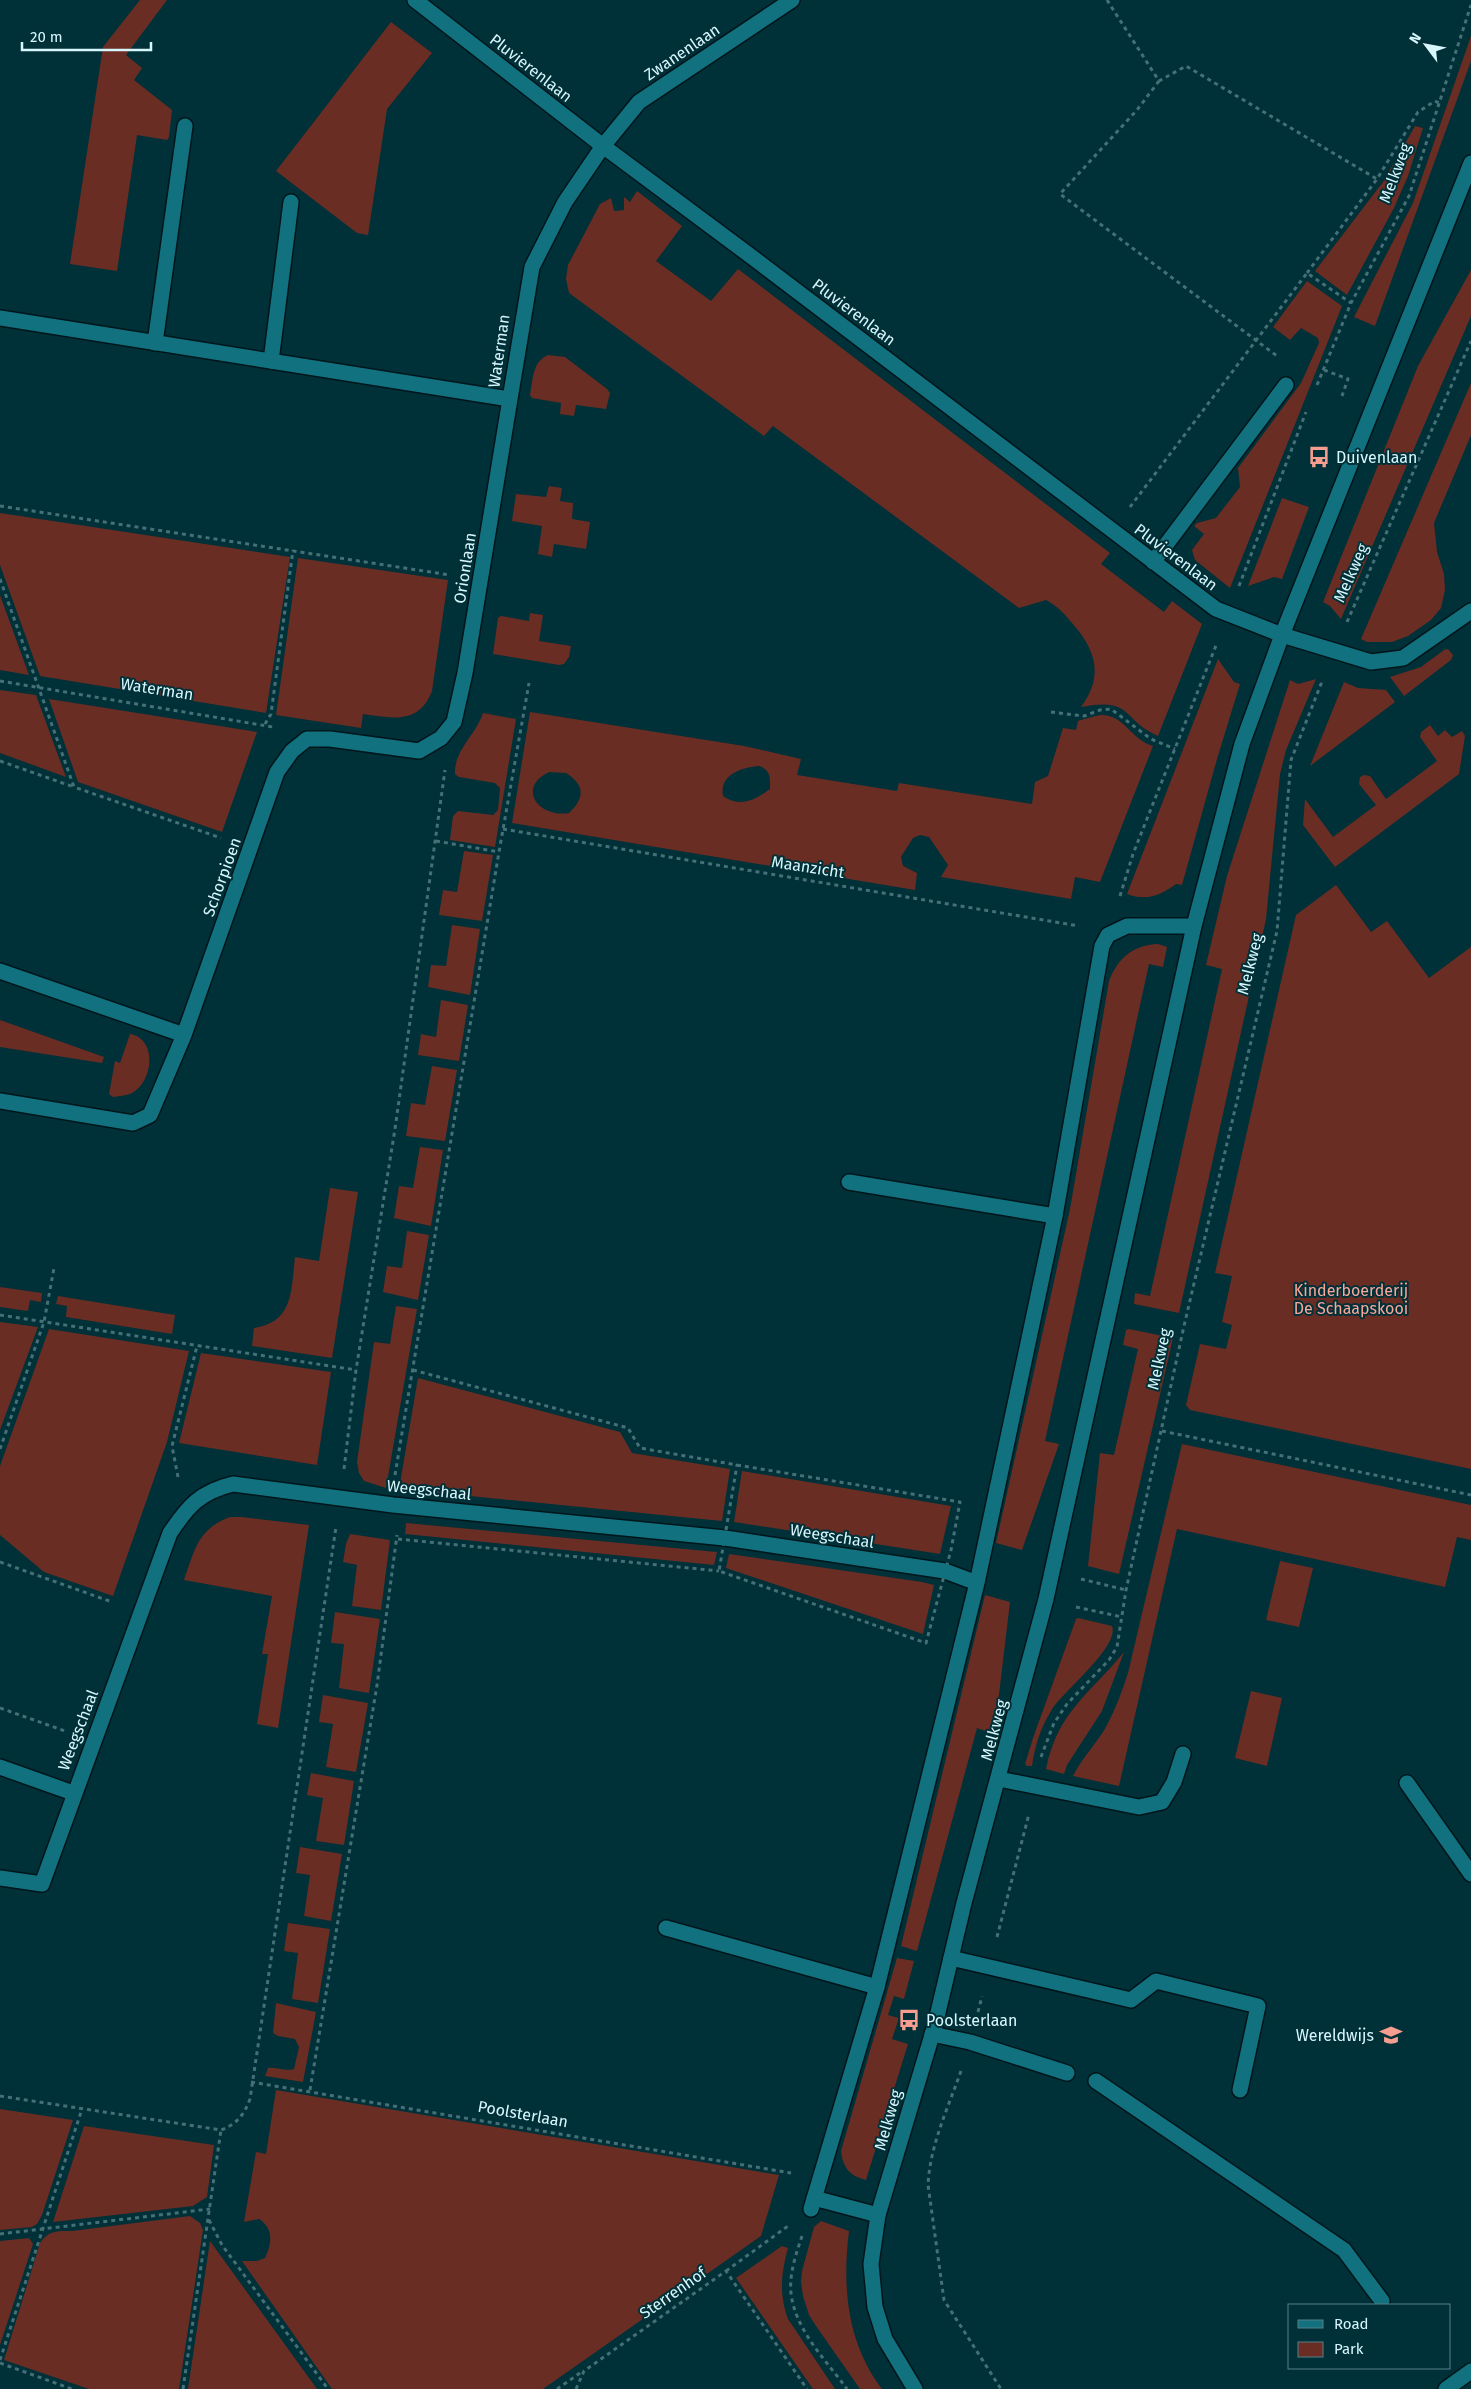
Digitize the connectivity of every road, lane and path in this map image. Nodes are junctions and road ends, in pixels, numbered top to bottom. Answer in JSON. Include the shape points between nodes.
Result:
{"nodes":[{"id":1,"x":414,"y":0,"type":"edge"},
{"id":2,"x":792,"y":0,"type":"edge"},
{"id":3,"x":1107,"y":0,"type":"edge"},
{"id":4,"x":1471,"y":4,"type":"edge"},
{"id":5,"x":1159,"y":81,"type":"junction"},
{"id":6,"x":1439,"y":103,"type":"junction"},
{"id":7,"x":185,"y":126,"type":"dead end"},
{"id":8,"x":603,"y":146,"type":"junction"},
{"id":9,"x":1471,"y":162,"type":"edge"},
{"id":10,"x":1377,"y":179,"type":"junction"},
{"id":11,"x":291,"y":202,"type":"dead end"},
{"id":12,"x":1307,"y":273,"type":"junction"},
{"id":13,"x":1351,"y":303,"type":"junction"},
{"id":14,"x":0,"y":318,"type":"edge"},
{"id":15,"x":1255,"y":341,"type":"junction"},
{"id":16,"x":1471,"y":341,"type":"edge"},
{"id":17,"x":155,"y":343,"type":"junction"},
{"id":18,"x":271,"y":361,"type":"junction"},
{"id":19,"x":1324,"y":370,"type":"junction"},
{"id":20,"x":1286,"y":385,"type":"joint"},
{"id":21,"x":1314,"y":392,"type":"dead end"},
{"id":22,"x":510,"y":399,"type":"junction"},
{"id":23,"x":1339,"y":405,"type":"dead end"},
{"id":24,"x":1308,"y":407,"type":"dead end"},
{"id":25,"x":0,"y":506,"type":"edge"},
{"id":26,"x":1112,"y":531,"type":"junction"},
{"id":27,"x":293,"y":550,"type":"junction"},
{"id":28,"x":1153,"y":562,"type":"junction"},
{"id":29,"x":0,"y":579,"type":"edge"},
{"id":30,"x":481,"y":580,"type":"junction"},
{"id":31,"x":1471,"y":611,"type":"edge"},
{"id":32,"x":1228,"y":615,"type":"junction"},
{"id":33,"x":1282,"y":635,"type":"junction"},
{"id":34,"x":1334,"y":652,"type":"junction"},
{"id":35,"x":0,"y":681,"type":"edge"},
{"id":36,"x":529,"y":683,"type":"dead end"},
{"id":37,"x":37,"y":687,"type":"junction"},
{"id":38,"x":1051,"y":712,"type":"dead end"},
{"id":39,"x":266,"y":724,"type":"junction"},
{"id":40,"x":441,"y":738,"type":"junction"},
{"id":41,"x":307,"y":739,"type":"junction"},
{"id":42,"x":1175,"y":749,"type":"junction"},
{"id":43,"x":0,"y":761,"type":"edge"},
{"id":44,"x":74,"y":787,"type":"junction"},
{"id":45,"x":503,"y":829,"type":"junction"},
{"id":46,"x":251,"y":849,"type":"junction"},
{"id":47,"x":498,"y":852,"type":"junction"},
{"id":48,"x":1194,"y":926,"type":"junction"},
{"id":49,"x":1108,"y":935,"type":"junction"},
{"id":50,"x":0,"y":971,"type":"edge"},
{"id":51,"x":184,"y":1035,"type":"junction"},
{"id":52,"x":0,"y":1101,"type":"edge"},
{"id":53,"x":849,"y":1182,"type":"dead end"},
{"id":54,"x":1055,"y":1216,"type":"junction"},
{"id":55,"x":54,"y":1268,"type":"dead end"},
{"id":56,"x":0,"y":1315,"type":"edge"},
{"id":57,"x":44,"y":1322,"type":"junction"},
{"id":58,"x":197,"y":1346,"type":"junction"},
{"id":59,"x":356,"y":1370,"type":"dead end"},
{"id":60,"x":413,"y":1370,"type":"junction"},
{"id":61,"x":1162,"y":1431,"type":"junction"},
{"id":62,"x":0,"y":1449,"type":"edge"},
{"id":63,"x":737,"y":1465,"type":"dead end"},
{"id":64,"x":1471,"y":1495,"type":"edge"},
{"id":65,"x":392,"y":1505,"type":"junction"},
{"id":66,"x":184,"y":1512,"type":"junction"},
{"id":67,"x":398,"y":1540,"type":"junction"},
{"id":68,"x":0,"y":1562,"type":"edge"},
{"id":69,"x":719,"y":1571,"type":"dead end"},
{"id":70,"x":977,"y":1583,"type":"junction"},
{"id":71,"x":141,"y":1612,"type":"junction"},
{"id":72,"x":1122,"y":1618,"type":"dead end"},
{"id":73,"x":0,"y":1708,"type":"edge"},
{"id":74,"x":93,"y":1741,"type":"junction"},
{"id":75,"x":1183,"y":1754,"type":"dead end"},
{"id":76,"x":0,"y":1767,"type":"edge"},
{"id":77,"x":999,"y":1779,"type":"junction"},
{"id":78,"x":1407,"y":1783,"type":"dead end"},
{"id":79,"x":73,"y":1793,"type":"junction"},
{"id":80,"x":1471,"y":1874,"type":"edge"},
{"id":81,"x":0,"y":1878,"type":"edge"},
{"id":82,"x":666,"y":1928,"type":"dead end"},
{"id":83,"x":951,"y":1958,"type":"junction"},
{"id":84,"x":877,"y":1987,"type":"junction"},
{"id":85,"x":932,"y":2034,"type":"junction"},
{"id":86,"x":1067,"y":2073,"type":"dead end"},
{"id":87,"x":1096,"y":2081,"type":"dead end"},
{"id":88,"x":251,"y":2082,"type":"dead end"},
{"id":89,"x":310,"y":2090,"type":"junction"},
{"id":90,"x":1240,"y":2090,"type":"dead end"},
{"id":91,"x":0,"y":2096,"type":"edge"},
{"id":92,"x":250,"y":2099,"type":"dead end"},
{"id":93,"x":82,"y":2109,"type":"junction"},
{"id":94,"x":221,"y":2130,"type":"junction"},
{"id":95,"x":819,"y":2178,"type":"junction"},
{"id":96,"x":812,"y":2204,"type":"junction"},
{"id":97,"x":210,"y":2209,"type":"junction"},
{"id":98,"x":878,"y":2215,"type":"junction"},
{"id":99,"x":208,"y":2219,"type":"junction"},
{"id":100,"x":41,"y":2229,"type":"junction"},
{"id":101,"x":0,"y":2234,"type":"edge"},
{"id":102,"x":726,"y":2272,"type":"junction"},
{"id":103,"x":1382,"y":2301,"type":"dead end"},
{"id":104,"x":0,"y":2362,"type":"edge"},
{"id":105,"x":584,"y":2371,"type":"junction"},
{"id":106,"x":1471,"y":2371,"type":"edge"},
{"id":107,"x":72,"y":2389,"type":"edge"},
{"id":108,"x":183,"y":2389,"type":"edge"},
{"id":109,"x":328,"y":2389,"type":"edge"},
{"id":110,"x":557,"y":2389,"type":"edge"},
{"id":111,"x":576,"y":2389,"type":"edge"},
{"id":112,"x":807,"y":2389,"type":"edge"},
{"id":113,"x":847,"y":2389,"type":"edge"},
{"id":114,"x":915,"y":2389,"type":"edge"},
{"id":115,"x":1446,"y":2389,"type":"edge"}],
"edges":[{"from":1,"to":8,"type":"street","name":"Pluvierenlaan"},
{"from":2,"to":8,"type":"street","name":"Zwanenlaan","via":[[639,102]]},
{"from":3,"to":5,"type":"path"},
{"from":4,"to":6,"type":"path","name":"Melkweg"},
{"from":5,"to":10,"type":"path","via":[[1186,66]]},
{"from":5,"to":15,"type":"path","via":[[1137,110],[1060,194]]},
{"from":6,"to":10,"type":"path","via":[[1418,112]]},
{"from":6,"to":13,"type":"path","name":"Melkweg","via":[[1409,196]]},
{"from":7,"to":17,"type":"street"},
{"from":8,"to":22,"type":"street","name":"Waterman","via":[[566,202],[532,267]]},
{"from":8,"to":26,"type":"street","name":"Pluvierenlaan"},
{"from":9,"to":33,"type":"street","name":"Melkweg"},
{"from":10,"to":12,"type":"path"},
{"from":11,"to":18,"type":"street"},
{"from":12,"to":13,"type":"path"},
{"from":12,"to":15,"type":"path"},
{"from":13,"to":19,"type":"path","name":"Melkweg"},
{"from":14,"to":17,"type":"street","name":"Waterman"},
{"from":15,"to":20,"type":"path","via":[[1289,364]]},
{"from":15,"to":26,"type":"path"},
{"from":16,"to":34,"type":"path","name":"Melkweg"},
{"from":17,"to":18,"type":"street","name":"Waterman"},
{"from":18,"to":22,"type":"street","name":"Waterman"},
{"from":19,"to":21,"type":"path","name":"Melkweg"},
{"from":19,"to":23,"type":"path","via":[[1348,379]]},
{"from":20,"to":28,"type":"street"},
{"from":22,"to":30,"type":"street","name":"Orionlaan"},
{"from":24,"to":32,"type":"path"},
{"from":25,"to":27,"type":"path"},
{"from":26,"to":28,"type":"street","name":"Pluvierenlaan"},
{"from":27,"to":30,"type":"path"},
{"from":27,"to":39,"type":"path","via":[[271,714]]},
{"from":28,"to":32,"type":"street","name":"Pluvierenlaan"},
{"from":29,"to":37,"type":"path"},
{"from":30,"to":40,"type":"street","name":"Orionlaan","via":[[454,722]]},
{"from":31,"to":34,"type":"street","name":"Pluvierenlaan","via":[[1402,658],[1370,662]]},
{"from":32,"to":33,"type":"street","name":"Pluvierenlaan"},
{"from":32,"to":42,"type":"path"},
{"from":33,"to":34,"type":"street","name":"Pluvierenlaan"},
{"from":33,"to":48,"type":"street","name":"Melkweg","via":[[1242,744]]},
{"from":34,"to":61,"type":"path","name":"Melkweg","via":[[1291,760],[1277,931]]},
{"from":35,"to":37,"type":"path","name":"Waterman"},
{"from":36,"to":45,"type":"path"},
{"from":37,"to":39,"type":"path","name":"Waterman"},
{"from":37,"to":44,"type":"path"},
{"from":38,"to":42,"type":"path","via":[[1084,716],[1100,710],[1112,710],[1151,739]]},
{"from":39,"to":41,"type":"path","name":"Waterman"},
{"from":40,"to":41,"type":"street","name":"Orionlaan","via":[[419,750]]},
{"from":40,"to":47,"type":"path","via":[[446,772],[436,841]]},
{"from":41,"to":46,"type":"street","name":"Schorpioen","via":[[292,751],[277,772]]},
{"from":42,"to":49,"type":"path","via":[[1132,854]]},
{"from":43,"to":44,"type":"path"},
{"from":44,"to":46,"type":"path"},
{"from":45,"to":47,"type":"path"},
{"from":45,"to":49,"type":"path","name":"Maanzicht","via":[[1068,923]]},
{"from":46,"to":51,"type":"street","name":"Schorpioen"},
{"from":47,"to":60,"type":"path"},
{"from":48,"to":49,"type":"street","via":[[1127,926]]},
{"from":48,"to":77,"type":"street","name":"Melkweg","via":[[1046,1599]]},
{"from":49,"to":54,"type":"street","via":[[1102,946]]},
{"from":50,"to":51,"type":"street"},
{"from":51,"to":52,"type":"street","name":"Schorpioen","via":[[150,1115],[133,1123]]},
{"from":53,"to":54,"type":"street"},
{"from":54,"to":70,"type":"street"},
{"from":55,"to":57,"type":"path"},
{"from":56,"to":57,"type":"path"},
{"from":57,"to":58,"type":"path"},
{"from":57,"to":62,"type":"path"},
{"from":58,"to":59,"type":"path"},
{"from":58,"to":66,"type":"path","via":[[172,1446]]},
{"from":60,"to":63,"type":"path","via":[[628,1428],[640,1448]]},
{"from":60,"to":65,"type":"path"},
{"from":61,"to":64,"type":"path"},
{"from":61,"to":72,"type":"path","name":"Melkweg"},
{"from":65,"to":66,"type":"street","name":"Weegschaal","via":[[233,1484],[214,1489]]},
{"from":65,"to":67,"type":"path"},
{"from":65,"to":70,"type":"street","name":"Weegschaal","via":[[725,1538],[945,1571]]},
{"from":66,"to":71,"type":"street","name":"Weegschaal","via":[[170,1533]]},
{"from":67,"to":69,"type":"path"},
{"from":67,"to":89,"type":"path"},
{"from":68,"to":71,"type":"path"},
{"from":70,"to":84,"type":"street"},
{"from":71,"to":74,"type":"street","name":"Weegschaal"},
{"from":73,"to":74,"type":"path"},
{"from":74,"to":79,"type":"street","name":"Weegschaal"},
{"from":75,"to":77,"type":"street","via":[[1174,1782],[1162,1802],[1139,1807]]},
{"from":76,"to":79,"type":"street","name":"Weegschaal"},
{"from":77,"to":83,"type":"street","name":"Melkweg"},
{"from":78,"to":80,"type":"street"},
{"from":79,"to":81,"type":"street","name":"Weegschaal","via":[[42,1884]]},
{"from":82,"to":84,"type":"street"},
{"from":83,"to":85,"type":"street","name":"Melkweg"},
{"from":83,"to":90,"type":"street","via":[[1131,2000],[1156,1981],[1258,2006]]},
{"from":84,"to":95,"type":"street"},
{"from":85,"to":86,"type":"street","via":[[970,2042]]},
{"from":85,"to":98,"type":"street","name":"Melkweg"},
{"from":87,"to":103,"type":"street","via":[[1344,2250]]},
{"from":88,"to":89,"type":"path","name":"Poolsterlaan"},
{"from":89,"to":95,"type":"path","name":"Poolsterlaan"},
{"from":91,"to":93,"type":"path"},
{"from":92,"to":94,"type":"path","via":[[244,2114],[232,2126]]},
{"from":93,"to":94,"type":"path"},
{"from":93,"to":100,"type":"path"},
{"from":94,"to":97,"type":"path"},
{"from":95,"to":96,"type":"street"},
{"from":96,"to":98,"type":"street"},
{"from":96,"to":102,"type":"path"},
{"from":96,"to":113,"type":"path","via":[[794,2261],[791,2292],[800,2324]]},
{"from":97,"to":99,"type":"path"},
{"from":97,"to":100,"type":"path"},
{"from":98,"to":114,"type":"street","name":"Melkweg","via":[[871,2264],[875,2307],[885,2339]]},
{"from":99,"to":108,"type":"path"},
{"from":99,"to":109,"type":"path","via":[[222,2245]]},
{"from":100,"to":101,"type":"path"},
{"from":100,"to":104,"type":"path"},
{"from":102,"to":105,"type":"path","name":"Sterrenhof"},
{"from":102,"to":112,"type":"path","name":"Sterrenhof"},
{"from":104,"to":107,"type":"path"},
{"from":105,"to":110,"type":"path","name":"Sterrenhof"},
{"from":105,"to":111,"type":"path"},
{"from":106,"to":115,"type":"street"}]}
